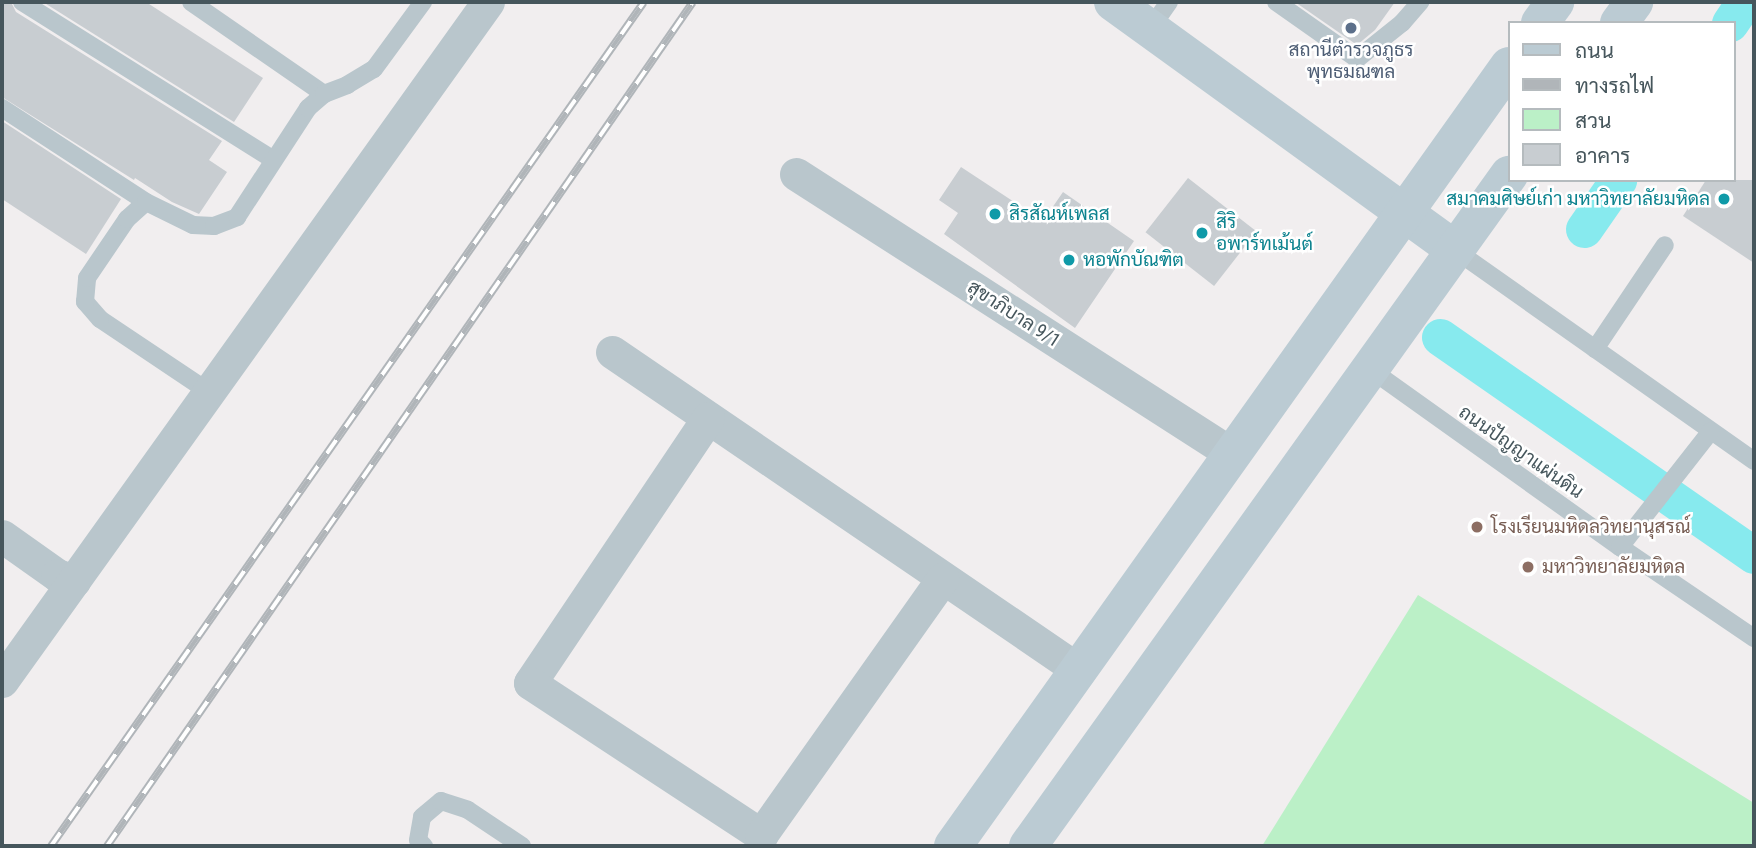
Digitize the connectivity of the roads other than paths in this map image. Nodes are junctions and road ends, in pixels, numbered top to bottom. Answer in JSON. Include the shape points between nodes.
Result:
{"nodes":[{"id":1,"x":22,"y":2,"type":"edge"},
{"id":2,"x":191,"y":2,"type":"edge"},
{"id":3,"x":423,"y":2,"type":"edge"},
{"id":4,"x":488,"y":2,"type":"edge"},
{"id":5,"x":1113,"y":2,"type":"edge"},
{"id":6,"x":1276,"y":2,"type":"edge"},
{"id":7,"x":1420,"y":2,"type":"edge"},
{"id":8,"x":1555,"y":2,"type":"edge"},
{"id":9,"x":1634,"y":2,"type":"edge"},
{"id":10,"x":1160,"y":15,"type":"edge"},
{"id":11,"x":1541,"y":21,"type":"edge"},
{"id":12,"x":1620,"y":21,"type":"edge"},
{"id":13,"x":1508,"y":67,"type":"edge"},
{"id":14,"x":324,"y":94,"type":"junction"},
{"id":15,"x":2,"y":108,"type":"edge"},
{"id":16,"x":274,"y":160,"type":"junction"},
{"id":17,"x":796,"y":174,"type":"dead end"},
{"id":18,"x":1508,"y":176,"type":"edge"},
{"id":19,"x":146,"y":202,"type":"junction"},
{"id":20,"x":1404,"y":215,"type":"junction"},
{"id":21,"x":1665,"y":245,"type":"dead end"},
{"id":22,"x":1455,"y":250,"type":"junction"},
{"id":23,"x":1595,"y":349,"type":"junction"},
{"id":24,"x":612,"y":352,"type":"dead end"},
{"id":25,"x":1370,"y":369,"type":"junction"},
{"id":26,"x":209,"y":392,"type":"junction"},
{"id":27,"x":708,"y":418,"type":"junction"},
{"id":28,"x":1711,"y":431,"type":"junction"},
{"id":29,"x":1232,"y":454,"type":"junction"},
{"id":30,"x":1754,"y":461,"type":"edge"},
{"id":31,"x":2,"y":536,"type":"edge"},
{"id":32,"x":1620,"y":547,"type":"junction"},
{"id":33,"x":942,"y":579,"type":"junction"},
{"id":34,"x":74,"y":582,"type":"junction"},
{"id":35,"x":1754,"y":638,"type":"edge"},
{"id":36,"x":1080,"y":671,"type":"junction"},
{"id":37,"x":2,"y":681,"type":"edge"},
{"id":38,"x":424,"y":846,"type":"edge"},
{"id":39,"x":522,"y":846,"type":"edge"},
{"id":40,"x":953,"y":846,"type":"edge"},
{"id":41,"x":1028,"y":846,"type":"edge"}],
"edges":[{"from":1,"to":16,"type":"lane"},
{"from":2,"to":14,"type":"lane"},
{"from":3,"to":14,"type":"lane","via":[[374,69]]},
{"from":4,"to":26,"type":"street"},
{"from":5,"to":10,"type":"main road"},
{"from":6,"to":7,"type":"lane","via":[[1357,59]]},
{"from":8,"to":11,"type":"main road"},
{"from":9,"to":12,"type":"main road"},
{"from":10,"to":20,"type":"main road"},
{"from":13,"to":20,"type":"main road"},
{"from":14,"to":16,"type":"lane","via":[[308,108]]},
{"from":15,"to":19,"type":"lane"},
{"from":16,"to":19,"type":"lane","via":[[237,216],[214,226],[193,225]]},
{"from":17,"to":29,"type":"street","name":"สุขาภิบาล 9/1"},
{"from":18,"to":22,"type":"main road"},
{"from":19,"to":26,"type":"lane","via":[[127,219],[87,278],[85,302],[100,319]]},
{"from":20,"to":22,"type":"main road"},
{"from":20,"to":29,"type":"main road"},
{"from":21,"to":23,"type":"lane"},
{"from":22,"to":23,"type":"lane"},
{"from":22,"to":25,"type":"main road"},
{"from":23,"to":28,"type":"lane"},
{"from":24,"to":27,"type":"street"},
{"from":25,"to":32,"type":"lane","name":"ถนนปัญญาแผ่นดิน"},
{"from":25,"to":41,"type":"main road"},
{"from":26,"to":34,"type":"street"},
{"from":27,"to":33,"type":"street"},
{"from":27,"to":33,"type":"street","via":[[530,683],[761,835]]},
{"from":28,"to":30,"type":"lane"},
{"from":28,"to":32,"type":"lane"},
{"from":29,"to":36,"type":"main road"},
{"from":31,"to":34,"type":"street"},
{"from":32,"to":35,"type":"lane","name":"ถนนปัญญาแผ่นดิน"},
{"from":33,"to":36,"type":"street"},
{"from":34,"to":37,"type":"street"},
{"from":36,"to":40,"type":"main road"},
{"from":38,"to":39,"type":"lane","via":[[418,840],[422,817],[441,801],[468,810]]}]}
